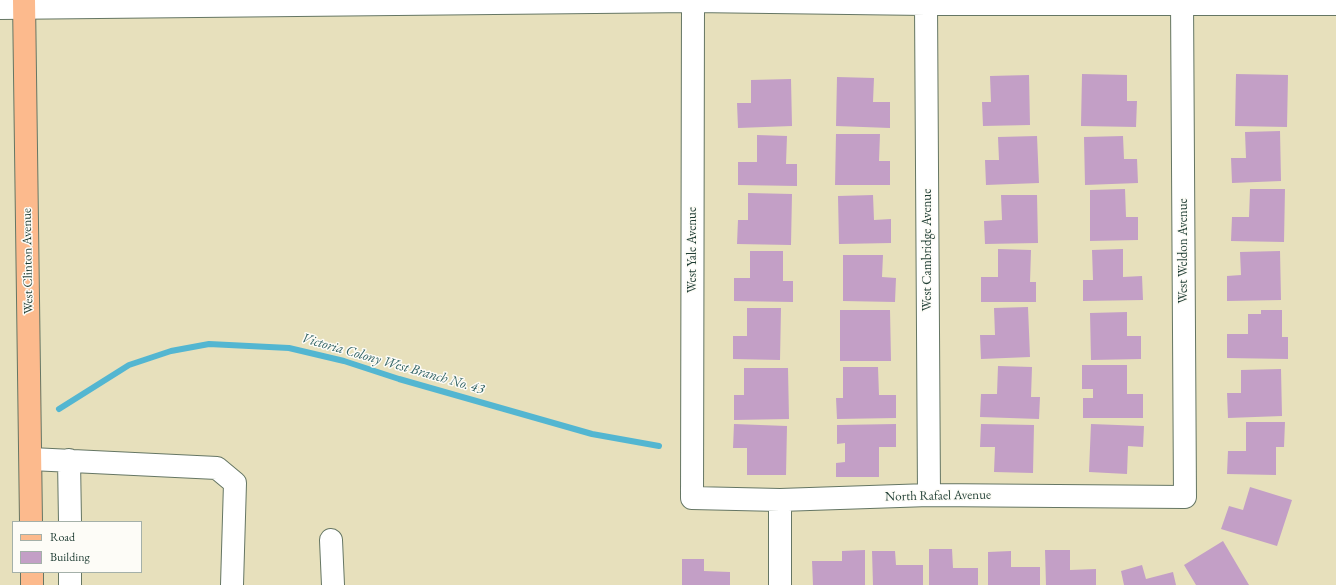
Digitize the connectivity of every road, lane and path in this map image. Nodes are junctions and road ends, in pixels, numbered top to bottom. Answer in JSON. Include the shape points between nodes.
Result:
{"nodes":[{"id":1,"x":693,"y":1,"type":"junction"},
{"id":2,"x":726,"y":1,"type":"edge"},
{"id":3,"x":1059,"y":2,"type":"edge"},
{"id":4,"x":1182,"y":2,"type":"edge"},
{"id":5,"x":24,"y":4,"type":"edge"},
{"id":6,"x":926,"y":4,"type":"junction"},
{"id":7,"x":1336,"y":4,"type":"edge"},
{"id":8,"x":0,"y":8,"type":"edge"},
{"id":9,"x":31,"y":459,"type":"junction"},
{"id":10,"x":69,"y":460,"type":"junction"},
{"id":11,"x":929,"y":495,"type":"junction"},
{"id":12,"x":1185,"y":497,"type":"joint"},
{"id":13,"x":692,"y":498,"type":"joint"},
{"id":14,"x":780,"y":500,"type":"junction"},
{"id":15,"x":31,"y":521,"type":"edge"},
{"id":16,"x":70,"y":521,"type":"edge"},
{"id":17,"x":331,"y":540,"type":"dead end"},
{"id":18,"x":32,"y":573,"type":"edge"},
{"id":19,"x":70,"y":573,"type":"edge"},
{"id":20,"x":32,"y":585,"type":"edge"},
{"id":21,"x":70,"y":585,"type":"edge"},
{"id":22,"x":232,"y":585,"type":"edge"},
{"id":23,"x":334,"y":585,"type":"edge"},
{"id":24,"x":780,"y":585,"type":"edge"}],
"edges":[{"from":1,"to":2,"type":"street"},
{"from":1,"to":5,"type":"street"},
{"from":1,"to":13,"type":"street","name":"West Yale Avenue"},
{"from":2,"to":6,"type":"street"},
{"from":3,"to":4,"type":"street"},
{"from":3,"to":6,"type":"street"},
{"from":4,"to":7,"type":"street"},
{"from":4,"to":12,"type":"street","name":"West Weldon Avenue"},
{"from":5,"to":8,"type":"street"},
{"from":5,"to":9,"type":"main road","name":"West Clinton Avenue"},
{"from":6,"to":11,"type":"street","name":"West Cambridge Avenue"},
{"from":9,"to":10,"type":"street"},
{"from":9,"to":15,"type":"main road","name":"West Clinton Avenue"},
{"from":10,"to":16,"type":"street"},
{"from":10,"to":22,"type":"street","via":[[217,468],[235,483]]},
{"from":11,"to":12,"type":"street","name":"North Rafael Avenue"},
{"from":11,"to":14,"type":"street","name":"North Rafael Avenue"},
{"from":13,"to":14,"type":"street","name":"North Rafael Avenue"},
{"from":14,"to":24,"type":"street"},
{"from":17,"to":23,"type":"street"},
{"from":18,"to":20,"type":"main road"},
{"from":19,"to":21,"type":"street"}]}
